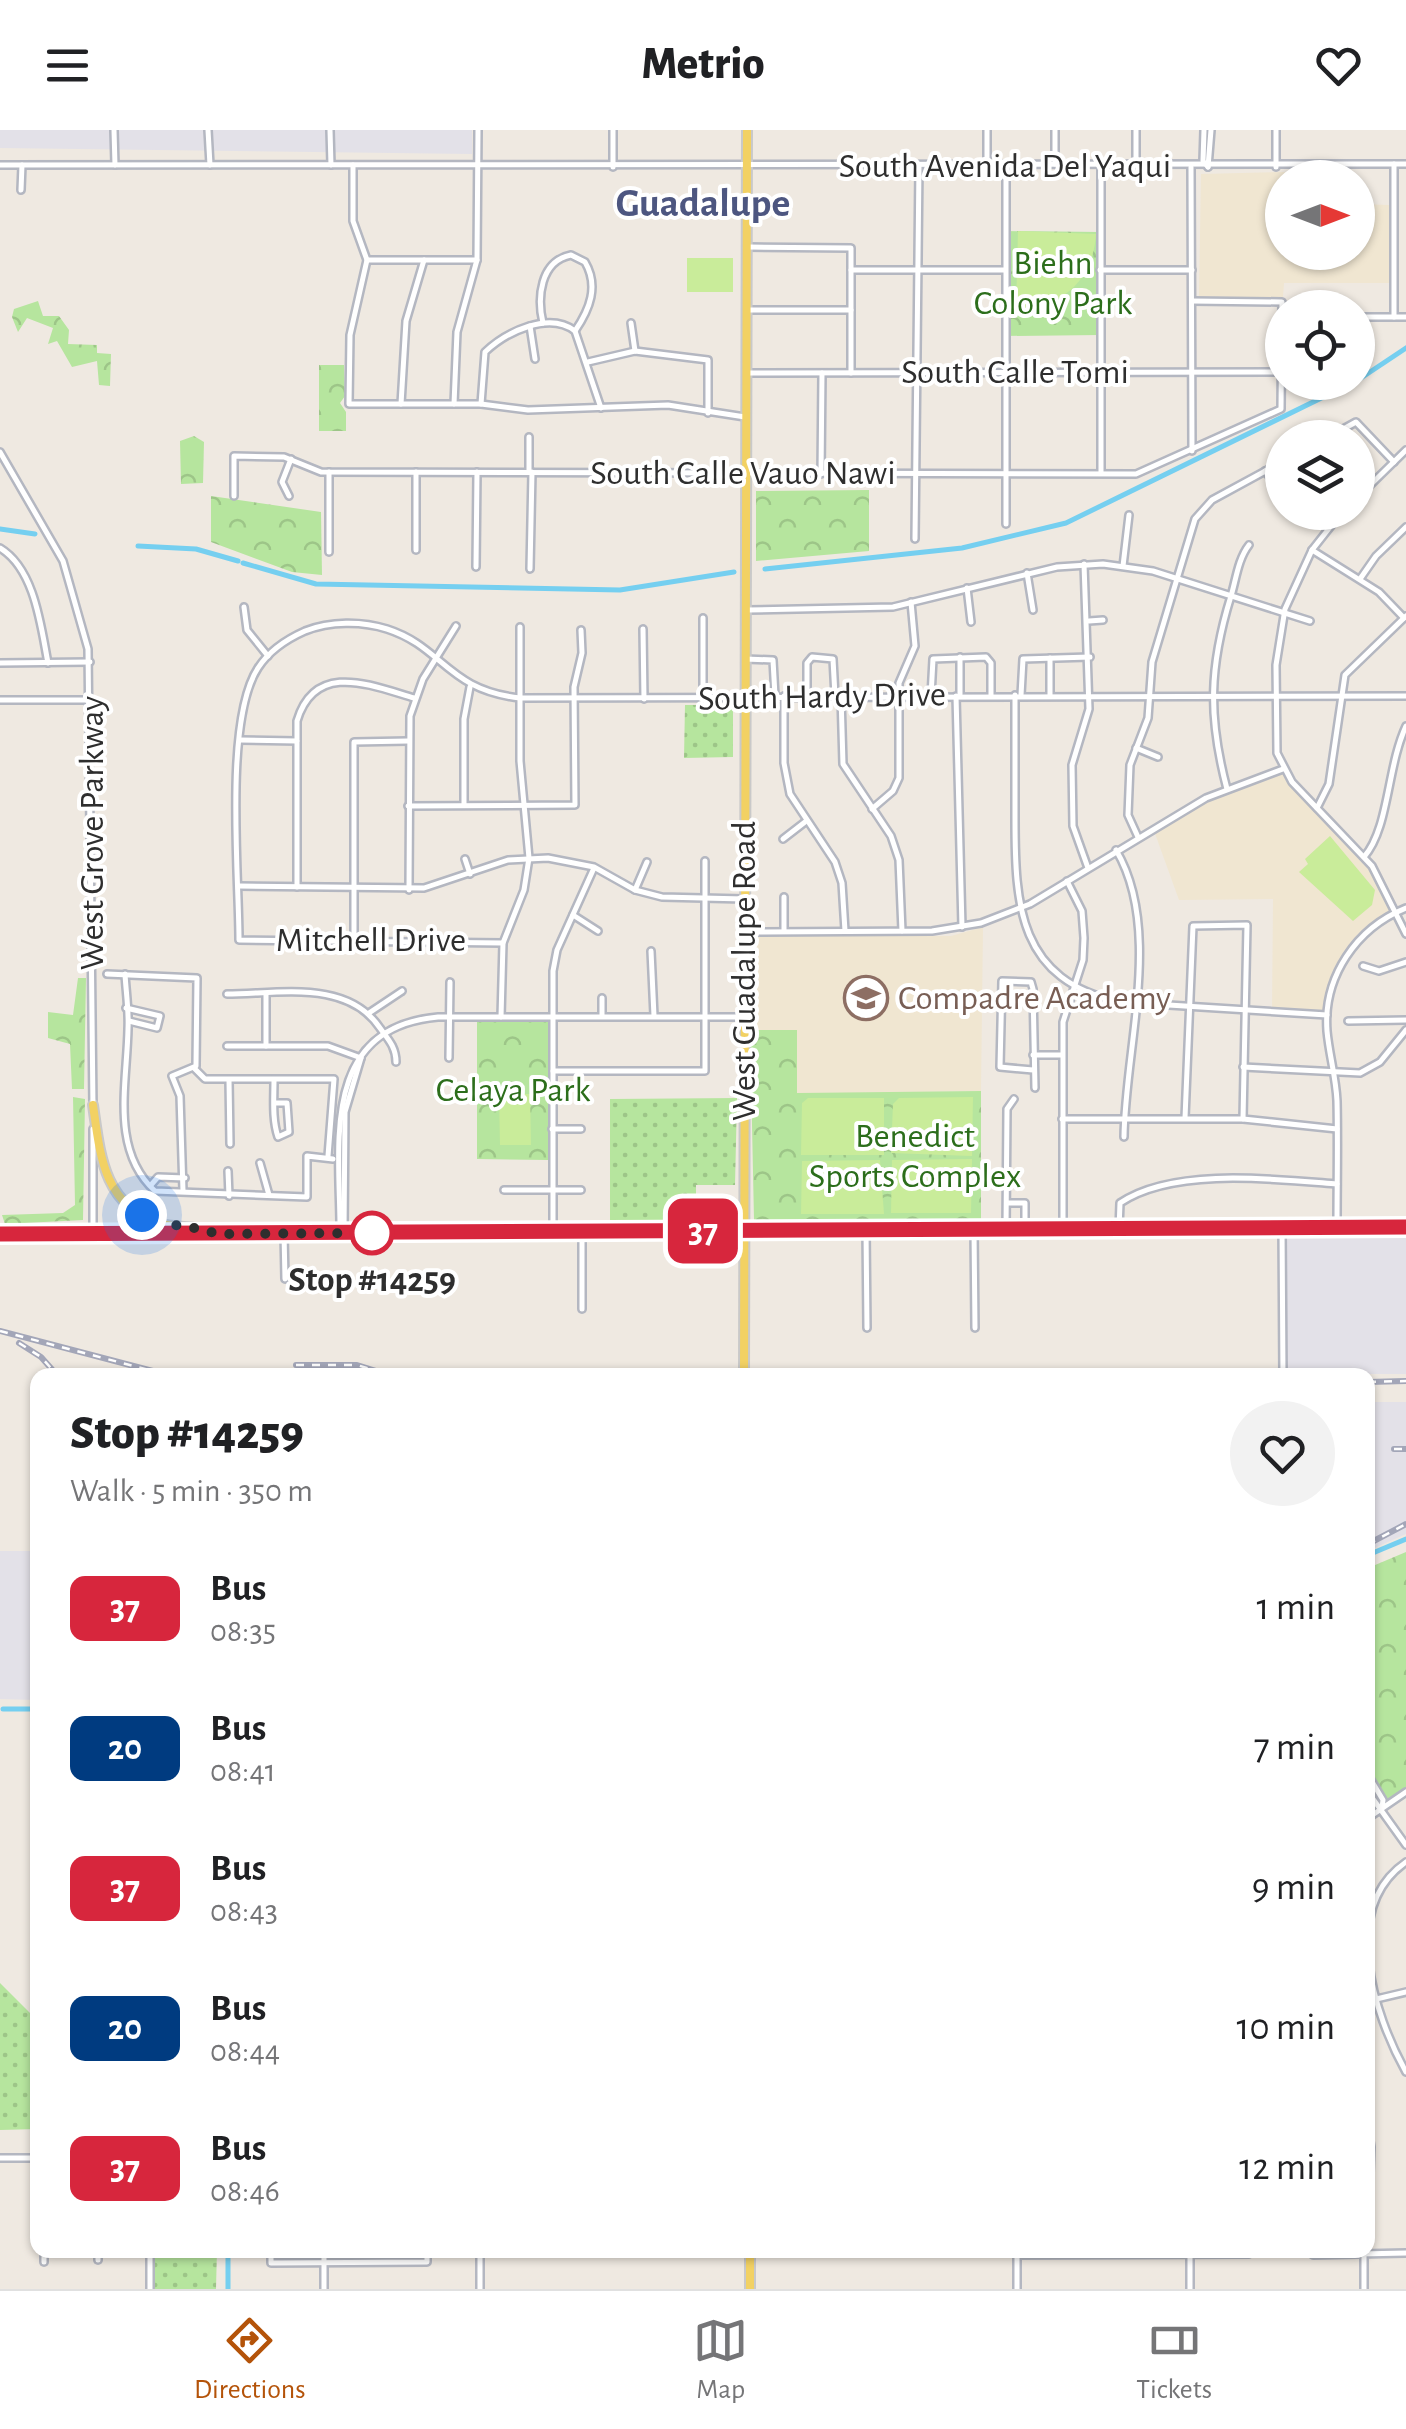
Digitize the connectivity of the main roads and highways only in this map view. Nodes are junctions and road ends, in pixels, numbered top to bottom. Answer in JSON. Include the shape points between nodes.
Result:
{"nodes":[{"id":1,"x":747,"y":130,"type":"edge"},
{"id":2,"x":94,"y":1106,"type":"road end"},
{"id":3,"x":1406,"y":1227,"type":"edge"},
{"id":4,"x":743,"y":1231,"type":"junction"},
{"id":5,"x":0,"y":1234,"type":"edge"},
{"id":6,"x":216,"y":1234,"type":"junction"},
{"id":7,"x":744,"y":1368,"type":"edge"},
{"id":8,"x":750,"y":2258,"type":"edge"},
{"id":9,"x":750,"y":2289,"type":"edge"}],
"edges":[{"from":1,"to":4,"type":"main road","name":"West Guadalupe Road"},
{"from":2,"to":6,"type":"main road","via":[[100,1159],[125,1203],[157,1222]]},
{"from":3,"to":4,"type":"main road"},
{"from":4,"to":6,"type":"main road"},
{"from":4,"to":7,"type":"main road","name":"West Guadalupe Road"},
{"from":5,"to":6,"type":"main road"},
{"from":8,"to":9,"type":"main road"}]}
